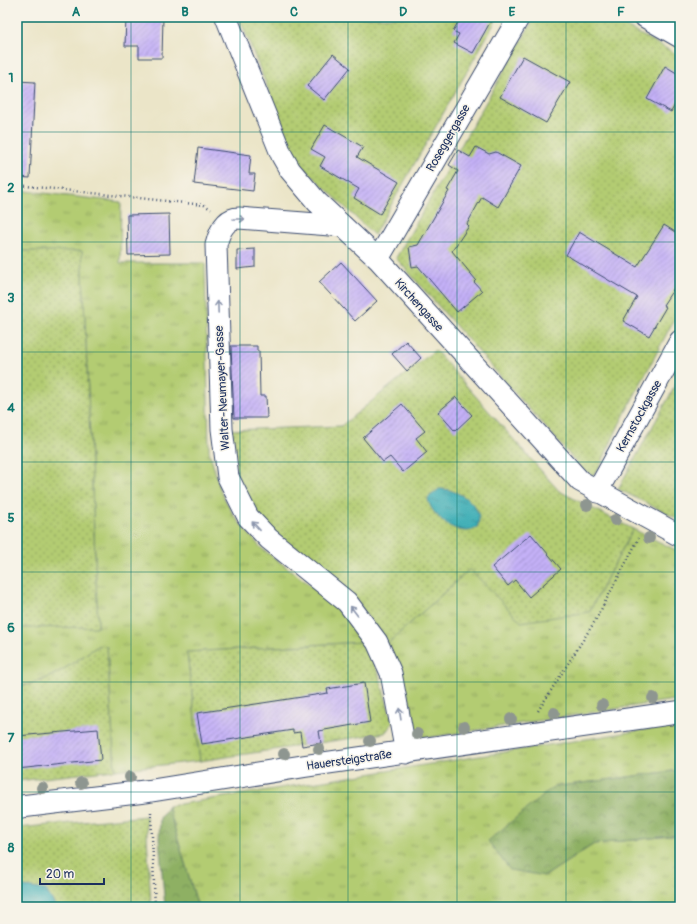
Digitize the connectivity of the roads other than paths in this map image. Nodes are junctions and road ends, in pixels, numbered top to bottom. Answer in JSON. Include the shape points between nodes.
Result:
{"nodes":[{"id":1,"x":226,"y":17,"type":"edge"},
{"id":2,"x":519,"y":17,"type":"edge"},
{"id":3,"x":645,"y":17,"type":"edge"},
{"id":4,"x":680,"y":36,"type":"edge"},
{"id":5,"x":343,"y":226,"type":"junction"},
{"id":6,"x":378,"y":259,"type":"junction"},
{"id":7,"x":680,"y":341,"type":"edge"},
{"id":8,"x":597,"y":492,"type":"junction"},
{"id":9,"x":680,"y":536,"type":"edge"},
{"id":10,"x":680,"y":712,"type":"edge"},
{"id":11,"x":406,"y":753,"type":"junction"},
{"id":12,"x":17,"y":807,"type":"edge"}],
"edges":[{"from":1,"to":5,"type":"street","name":"Kirchengasse","via":[[282,156],[290,170],[317,202]]},
{"from":2,"to":6,"type":"street","name":"Roseggergasse"},
{"from":3,"to":4,"type":"street"},
{"from":5,"to":6,"type":"street","name":"Kirchengasse"},
{"from":11,"to":5,"type":"street","name":"Walter-Neumayer-Gasse","one_way":true,"via":[[391,673],[377,642],[347,602],[269,539],[248,517],[228,477],[222,429],[216,245],[225,224],[232,218]]},
{"from":6,"to":8,"type":"street","name":"Kirchengasse","via":[[580,481]]},
{"from":7,"to":8,"type":"street","name":"Kernstockgasse"},
{"from":8,"to":9,"type":"street","name":"Kirchengasse"},
{"from":10,"to":11,"type":"street","name":"Hauersteigstraße"},
{"from":11,"to":12,"type":"street","name":"Hauersteigstraße","via":[[150,791]]}]}
